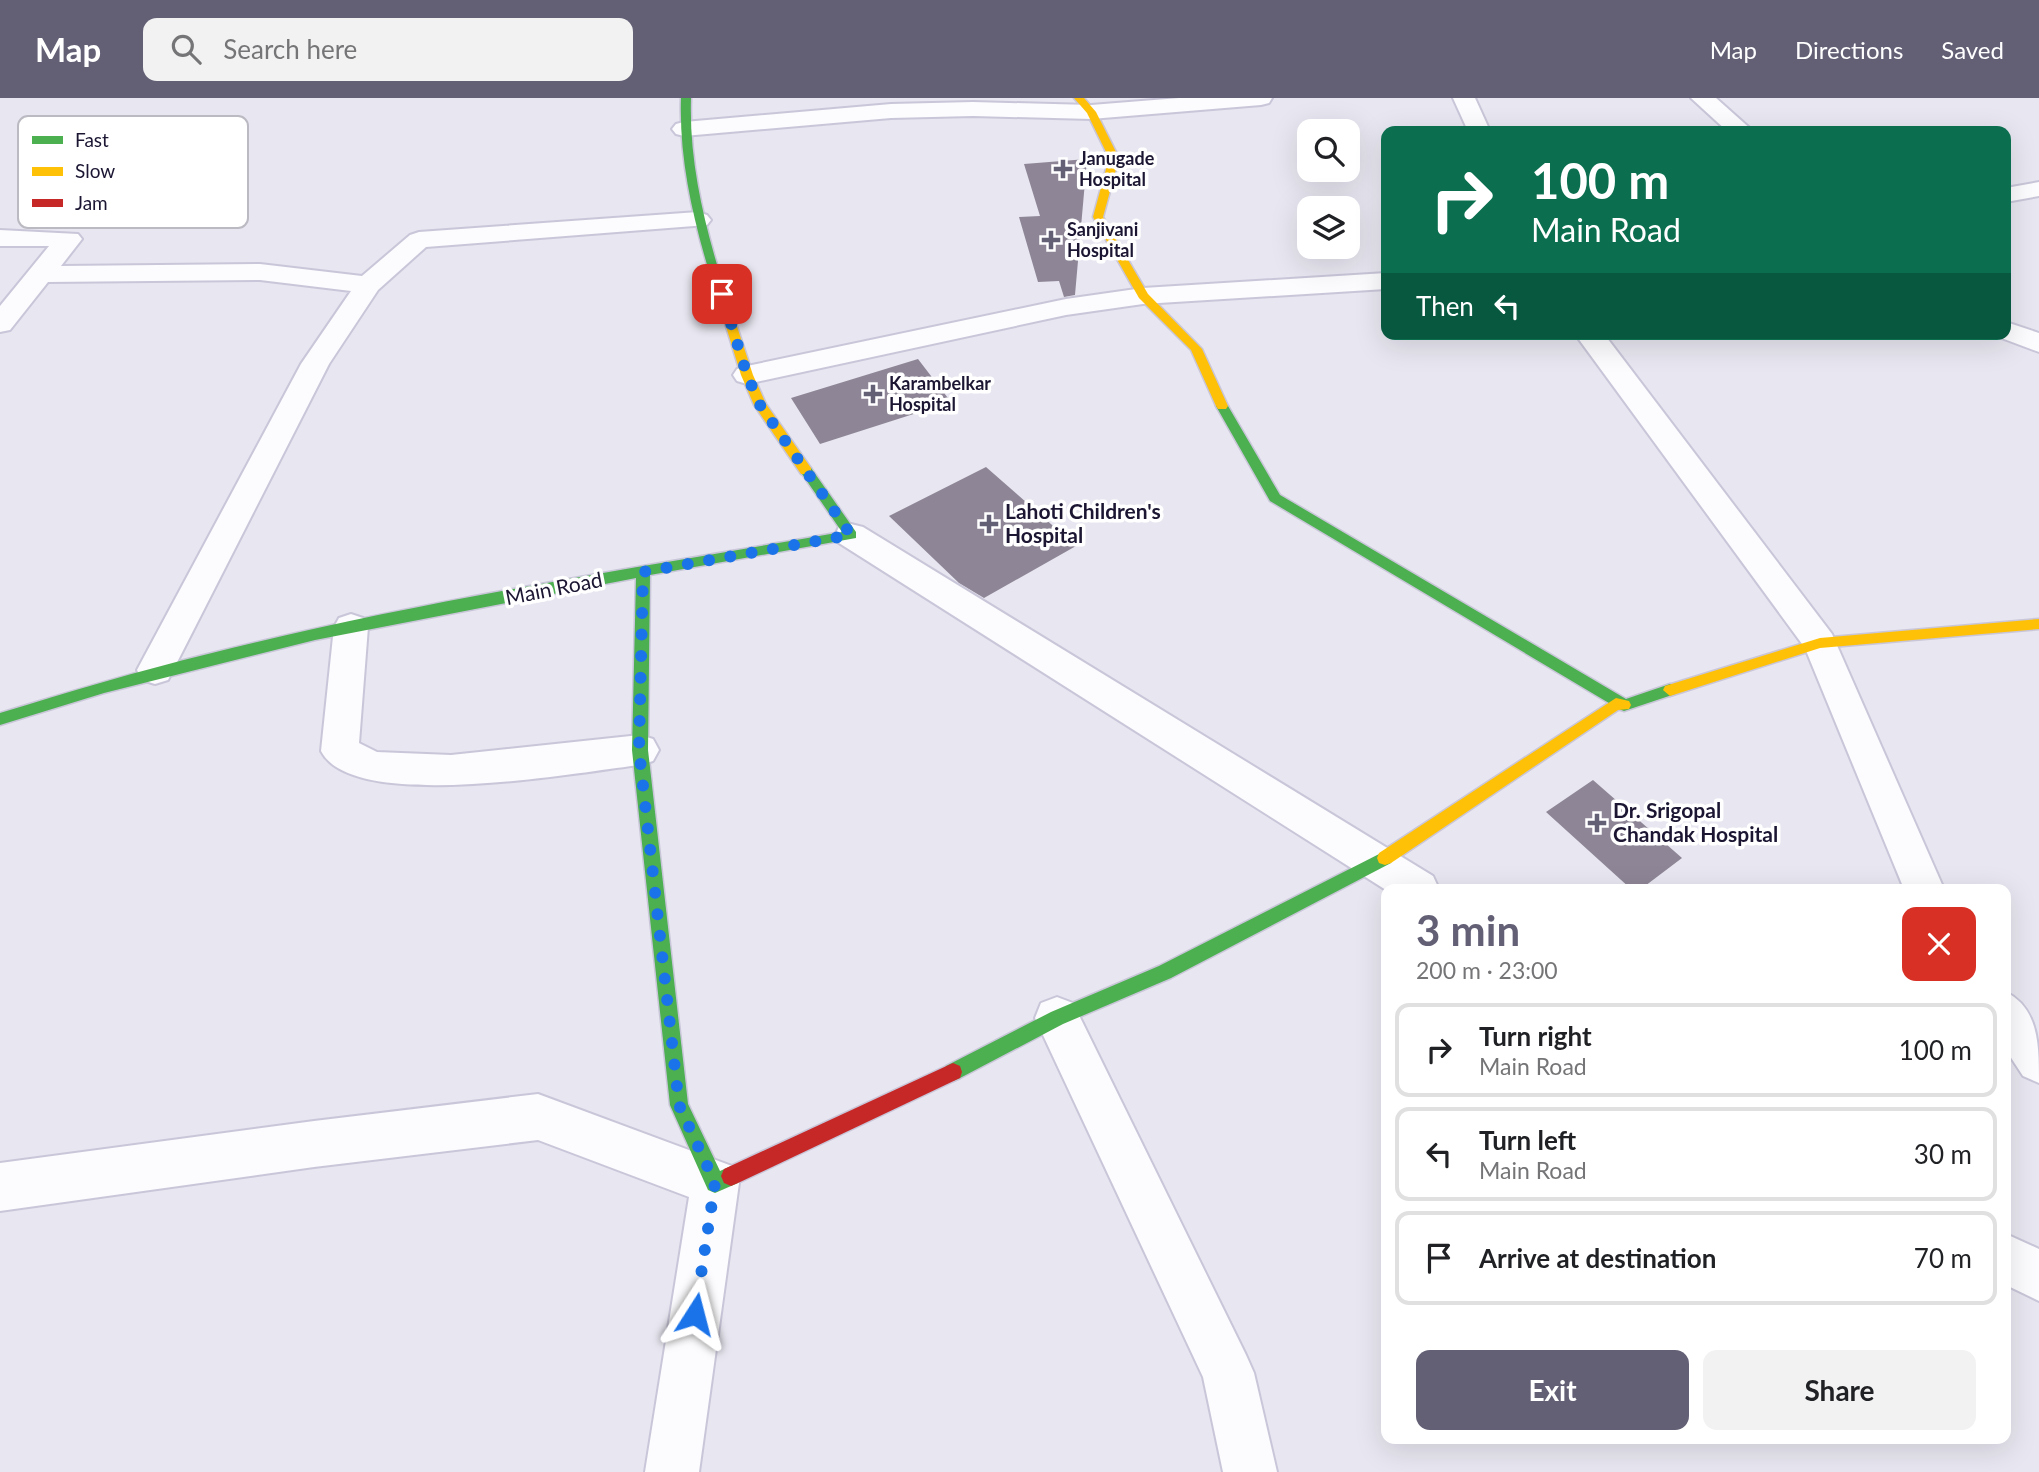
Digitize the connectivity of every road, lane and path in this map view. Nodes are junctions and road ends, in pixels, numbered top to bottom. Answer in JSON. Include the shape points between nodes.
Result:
{"nodes":[{"id":1,"x":685,"y":98,"type":"edge"},
{"id":2,"x":1261,"y":98,"type":"edge"},
{"id":3,"x":1464,"y":98,"type":"edge"},
{"id":4,"x":1702,"y":98,"type":"edge"},
{"id":5,"x":1085,"y":105,"type":"edge"},
{"id":6,"x":1477,"y":126,"type":"edge"},
{"id":7,"x":1735,"y":126,"type":"edge"},
{"id":8,"x":684,"y":129,"type":"junction"},
{"id":9,"x":2039,"y":189,"type":"edge"},
{"id":10,"x":2011,"y":194,"type":"edge"},
{"id":11,"x":698,"y":220,"type":"junction"},
{"id":12,"x":0,"y":238,"type":"edge"},
{"id":13,"x":41,"y":274,"type":"junction"},
{"id":14,"x":1381,"y":281,"type":"edge"},
{"id":15,"x":368,"y":285,"type":"junction"},
{"id":16,"x":1143,"y":296,"type":"junction"},
{"id":17,"x":0,"y":324,"type":"edge"},
{"id":18,"x":2011,"y":332,"type":"edge"},
{"id":19,"x":1593,"y":340,"type":"edge"},
{"id":20,"x":2039,"y":343,"type":"edge"},
{"id":21,"x":747,"y":375,"type":"junction"},
{"id":22,"x":851,"y":535,"type":"junction"},
{"id":23,"x":643,"y":572,"type":"junction"},
{"id":24,"x":2039,"y":624,"type":"edge"},
{"id":25,"x":351,"y":627,"type":"junction"},
{"id":26,"x":1820,"y":643,"type":"junction"},
{"id":27,"x":155,"y":670,"type":"junction"},
{"id":28,"x":1624,"y":705,"type":"junction"},
{"id":29,"x":0,"y":719,"type":"edge"},
{"id":30,"x":639,"y":750,"type":"junction"},
{"id":31,"x":1379,"y":862,"type":"junction"},
{"id":32,"x":1412,"y":884,"type":"edge"},
{"id":33,"x":1922,"y":884,"type":"edge"},
{"id":34,"x":1057,"y":1018,"type":"junction"},
{"id":35,"x":2011,"y":1020,"type":"edge"},
{"id":36,"x":2039,"y":1060,"type":"edge"},
{"id":37,"x":715,"y":1183,"type":"junction"},
{"id":38,"x":0,"y":1187,"type":"edge"},
{"id":39,"x":2011,"y":1262,"type":"edge"},
{"id":40,"x":2039,"y":1276,"type":"edge"},
{"id":41,"x":672,"y":1472,"type":"edge"},
{"id":42,"x":1250,"y":1472,"type":"edge"}],
"edges":[{"from":1,"to":8,"type":"street"},
{"from":2,"to":5,"type":"street"},
{"from":3,"to":6,"type":"street"},
{"from":4,"to":7,"type":"street"},
{"from":5,"to":8,"type":"street","via":[[891,111]]},
{"from":5,"to":16,"type":"street","via":[[1114,158],[1098,217]]},
{"from":8,"to":11,"type":"street"},
{"from":9,"to":10,"type":"street"},
{"from":11,"to":15,"type":"street","via":[[419,240]]},
{"from":11,"to":21,"type":"street"},
{"from":12,"to":13,"type":"street","via":[[69,239]]},
{"from":13,"to":15,"type":"street","via":[[260,272]]},
{"from":13,"to":17,"type":"street"},
{"from":14,"to":16,"type":"street"},
{"from":15,"to":27,"type":"street","via":[[315,364]]},
{"from":16,"to":21,"type":"street","via":[[1066,307]]},
{"from":16,"to":28,"type":"street","via":[[1196,349],[1223,409],[1276,498]]},
{"from":18,"to":20,"type":"street"},
{"from":19,"to":26,"type":"street"},
{"from":21,"to":22,"type":"street","via":[[760,405]]},
{"from":22,"to":23,"type":"street","name":"Main Road"},
{"from":22,"to":31,"type":"street"},
{"from":23,"to":25,"type":"street","name":"Main Road"},
{"from":23,"to":30,"type":"street"},
{"from":24,"to":26,"type":"street"},
{"from":25,"to":27,"type":"street","name":"Main Road"},
{"from":25,"to":30,"type":"street","via":[[340,751],[373,767],[451,771]]},
{"from":26,"to":28,"type":"street"},
{"from":26,"to":33,"type":"street"},
{"from":27,"to":29,"type":"street","name":"Main Road"},
{"from":28,"to":31,"type":"street","via":[[1616,704]]},
{"from":30,"to":37,"type":"street","via":[[679,1105]]},
{"from":31,"to":32,"type":"street"},
{"from":31,"to":34,"type":"street","via":[[1165,972]]},
{"from":34,"to":37,"type":"street","via":[[984,1058]]},
{"from":34,"to":42,"type":"street","via":[[1228,1373]]},
{"from":35,"to":36,"type":"street"},
{"from":37,"to":38,"type":"street","via":[[538,1117]]},
{"from":37,"to":41,"type":"street"},
{"from":39,"to":40,"type":"street"}]}
